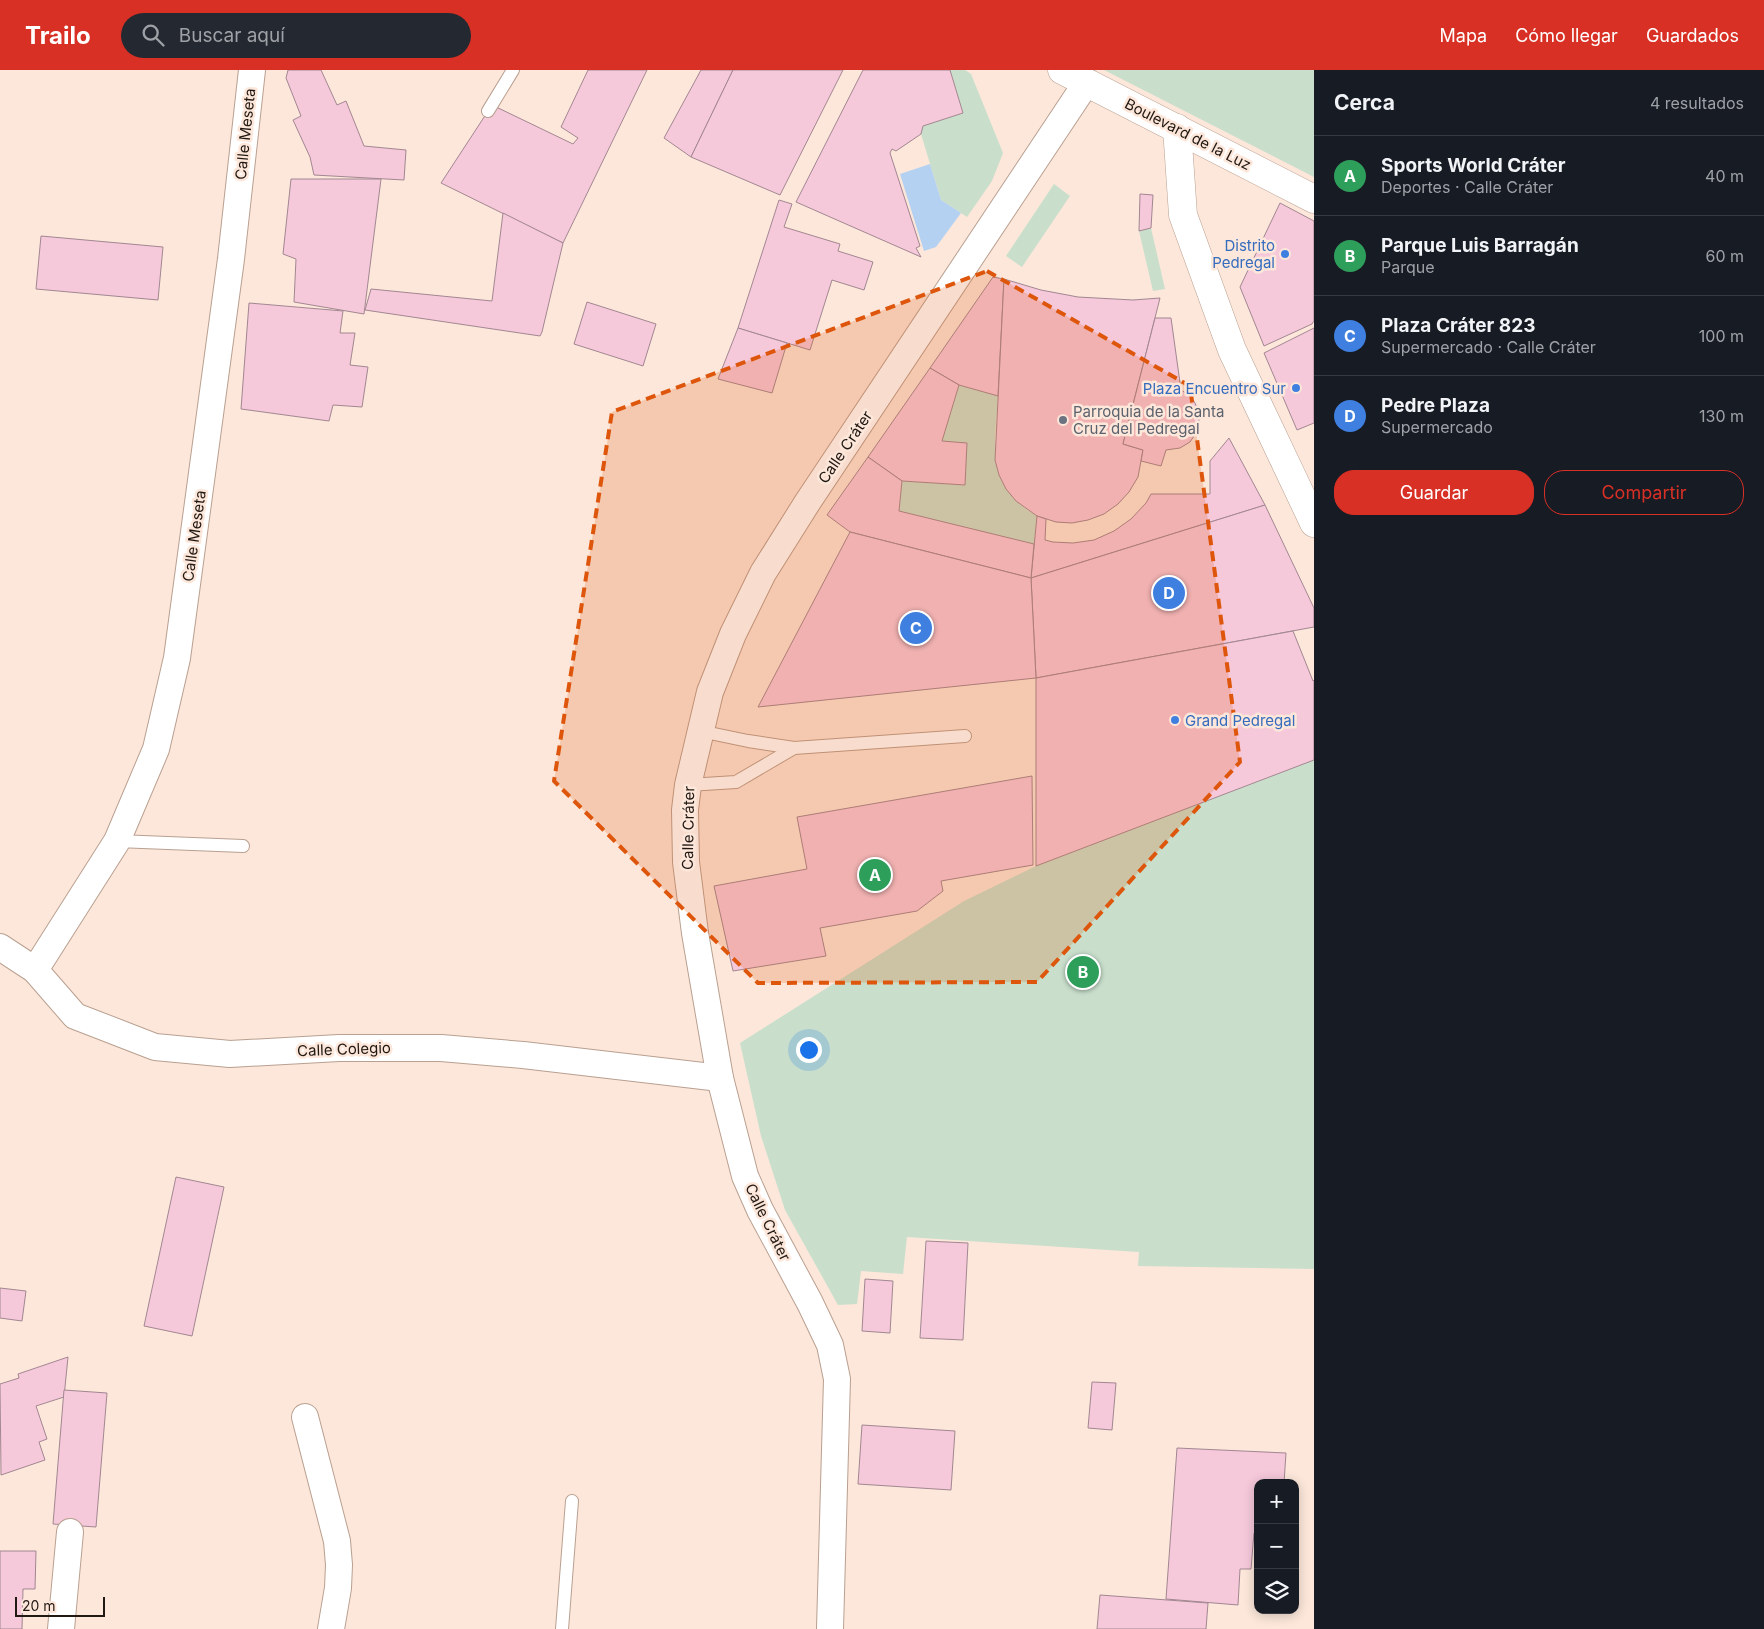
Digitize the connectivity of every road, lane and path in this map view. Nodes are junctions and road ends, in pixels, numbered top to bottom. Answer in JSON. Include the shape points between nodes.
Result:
{"nodes":[{"id":1,"x":252,"y":70,"type":"edge"},
{"id":2,"x":513,"y":70,"type":"edge"},
{"id":3,"x":1062,"y":70,"type":"edge"},
{"id":4,"x":1087,"y":82,"type":"junction"},
{"id":5,"x":488,"y":111,"type":"dead end"},
{"id":6,"x":1177,"y":128,"type":"junction"},
{"id":7,"x":1314,"y":199,"type":"edge"},
{"id":8,"x":1314,"y":523,"type":"edge"},
{"id":9,"x":700,"y":731,"type":"junction"},
{"id":10,"x":965,"y":736,"type":"dead end"},
{"id":11,"x":794,"y":748,"type":"junction"},
{"id":12,"x":688,"y":785,"type":"junction"},
{"id":13,"x":117,"y":841,"type":"junction"},
{"id":14,"x":243,"y":846,"type":"dead end"},
{"id":15,"x":0,"y":947,"type":"edge"},
{"id":16,"x":35,"y":970,"type":"junction"},
{"id":17,"x":720,"y":1078,"type":"junction"},
{"id":18,"x":305,"y":1418,"type":"dead end"},
{"id":19,"x":572,"y":1501,"type":"dead end"},
{"id":20,"x":70,"y":1532,"type":"dead end"},
{"id":21,"x":61,"y":1629,"type":"edge"},
{"id":22,"x":331,"y":1629,"type":"edge"},
{"id":23,"x":562,"y":1629,"type":"edge"},
{"id":24,"x":830,"y":1629,"type":"edge"}],
"edges":[{"from":1,"to":13,"type":"street","name":"Calle Meseta","via":[[231,259],[177,658],[156,750]]},
{"from":2,"to":5,"type":"lane"},
{"from":3,"to":4,"type":"street","name":"Boulevard de la Luz"},
{"from":4,"to":6,"type":"street","name":"Boulevard de la Luz"},
{"from":4,"to":9,"type":"street","name":"Calle Cráter","via":[[763,573],[733,634],[710,692]]},
{"from":6,"to":7,"type":"street","name":"Boulevard de la Luz"},
{"from":6,"to":8,"type":"street","via":[[1183,215],[1232,350]]},
{"from":9,"to":11,"type":"lane"},
{"from":9,"to":12,"type":"street","name":"Calle Cráter"},
{"from":10,"to":11,"type":"lane"},
{"from":11,"to":12,"type":"lane","via":[[736,782]]},
{"from":12,"to":17,"type":"street","name":"Calle Cráter","via":[[686,862]]},
{"from":13,"to":14,"type":"lane"},
{"from":13,"to":16,"type":"street","name":"Calle Meseta"},
{"from":15,"to":16,"type":"street","name":"Calle Colegio"},
{"from":16,"to":17,"type":"street","name":"Calle Colegio","via":[[75,1016],[155,1047],[230,1054],[339,1048],[441,1048],[523,1054]]},
{"from":17,"to":24,"type":"street","name":"Calle Cráter","via":[[745,1176],[830,1345],[837,1379]]},
{"from":18,"to":22,"type":"street","via":[[337,1541],[338,1588]]},
{"from":19,"to":23,"type":"lane"},
{"from":20,"to":21,"type":"street"}]}
